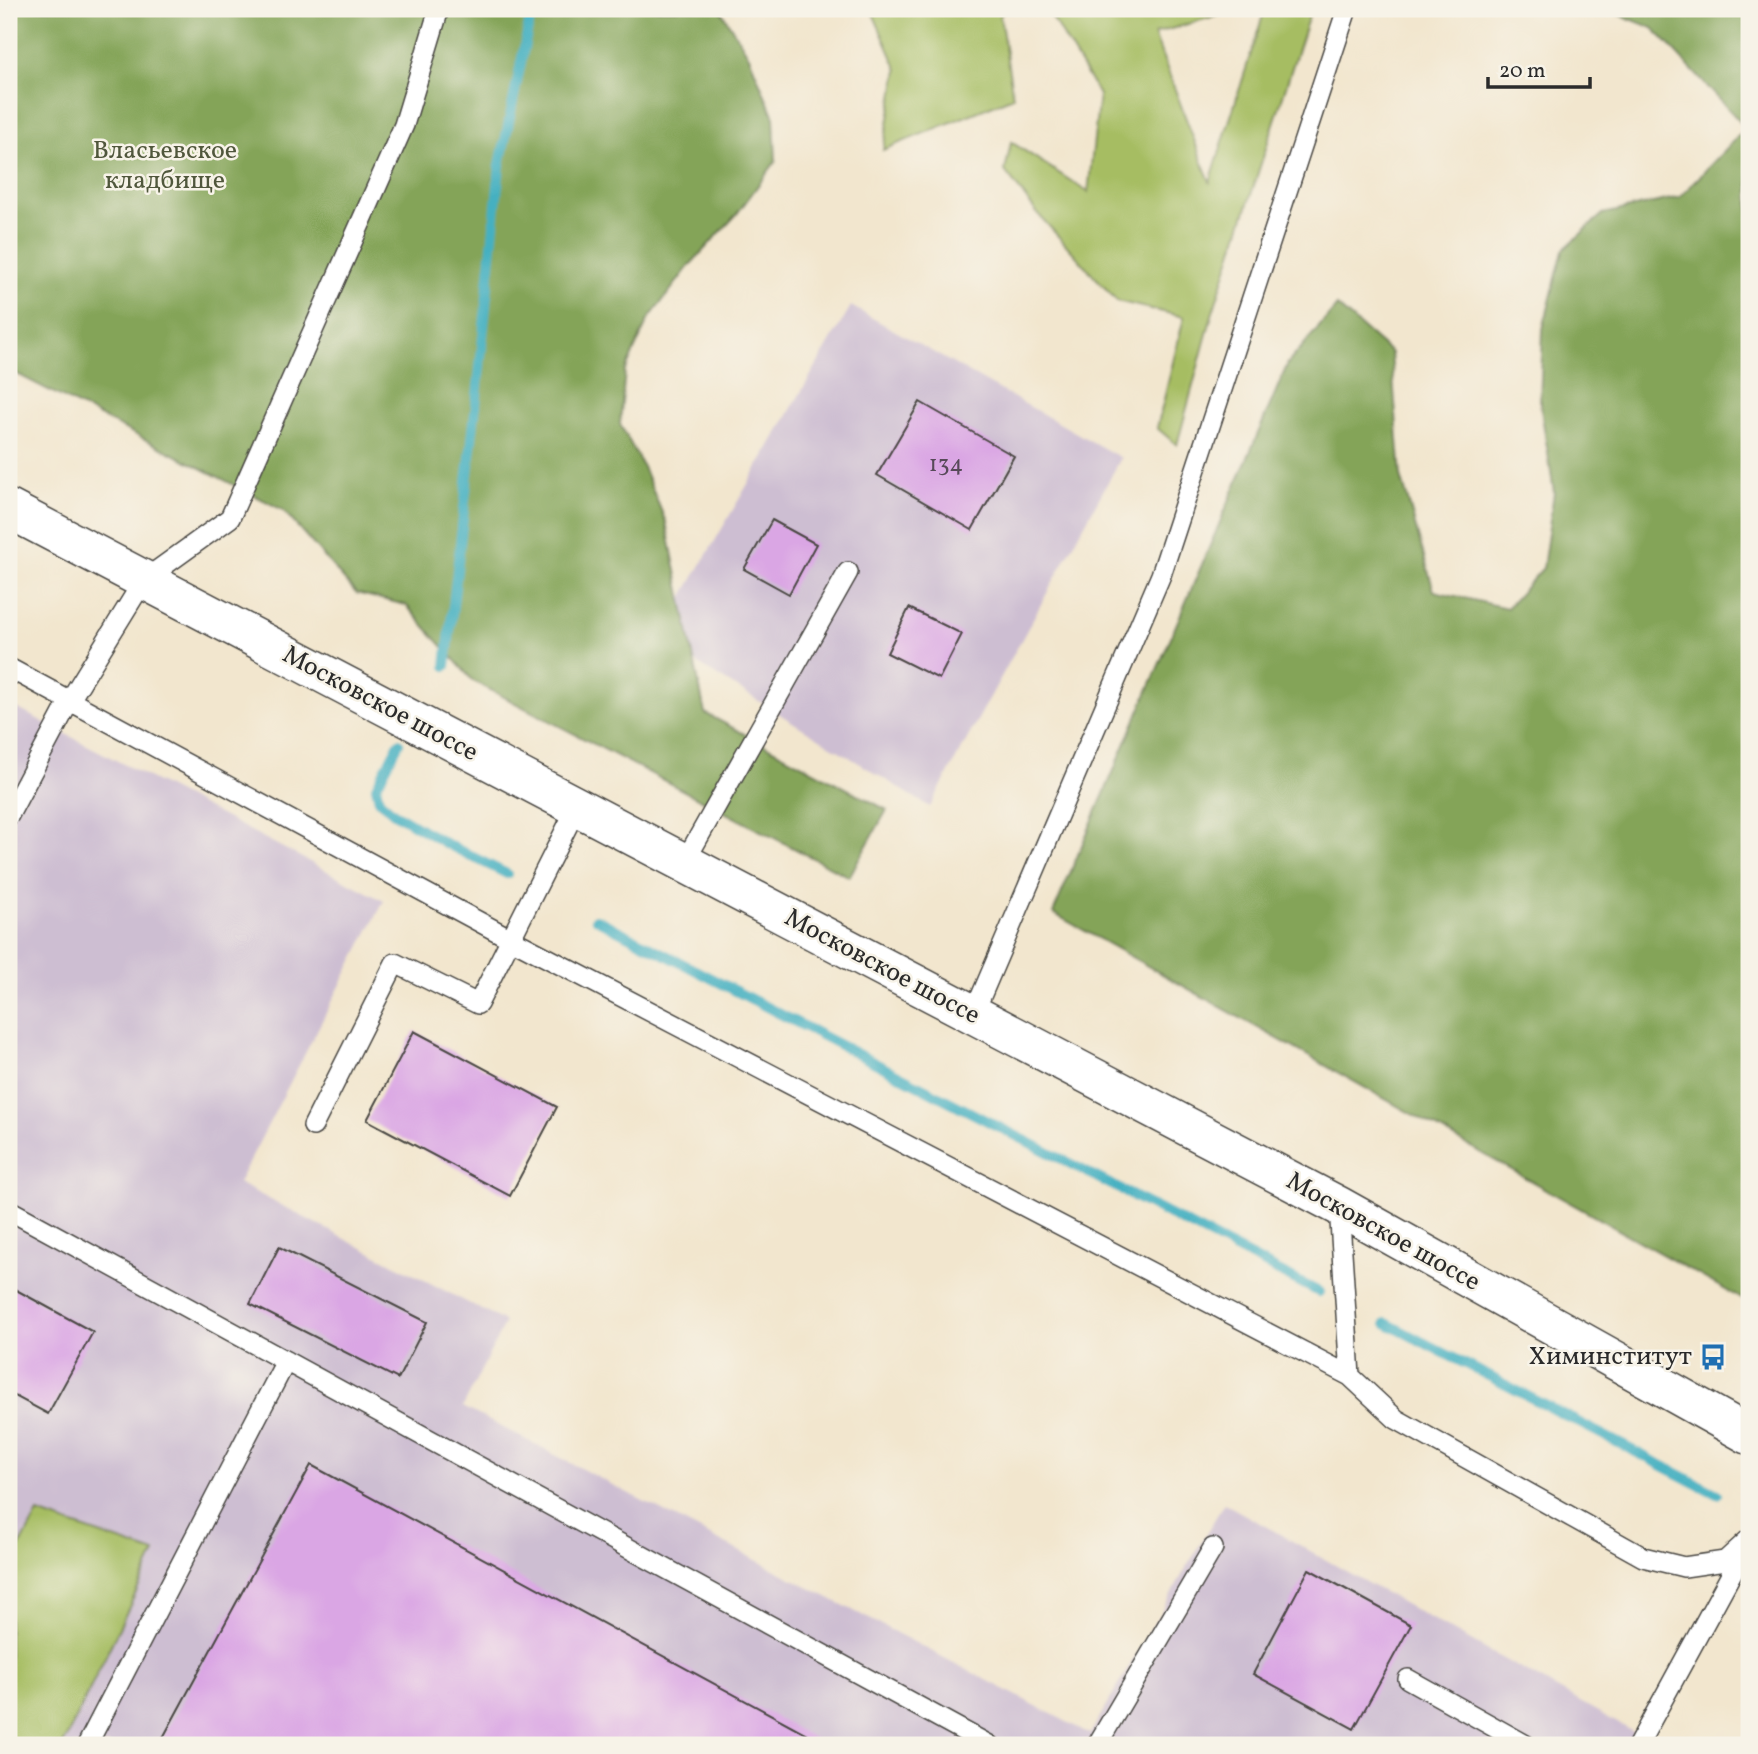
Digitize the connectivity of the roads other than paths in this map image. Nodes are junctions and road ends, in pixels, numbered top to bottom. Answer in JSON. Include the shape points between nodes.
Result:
{"nodes":[{"id":1,"x":439,"y":9,"type":"edge"},
{"id":2,"x":1347,"y":9,"type":"edge"},
{"id":3,"x":9,"y":509,"type":"edge"},
{"id":4,"x":848,"y":572,"type":"dead end"},
{"id":5,"x":144,"y":580,"type":"junction"},
{"id":6,"x":9,"y":668,"type":"edge"},
{"id":7,"x":70,"y":700,"type":"junction"},
{"id":8,"x":577,"y":807,"type":"junction"},
{"id":9,"x":9,"y":815,"type":"edge"},
{"id":10,"x":684,"y":863,"type":"junction"},
{"id":11,"x":511,"y":939,"type":"junction"},
{"id":12,"x":973,"y":1015,"type":"junction"},
{"id":13,"x":313,"y":1126,"type":"dead end"},
{"id":14,"x":1339,"y":1206,"type":"junction"},
{"id":15,"x":9,"y":1210,"type":"edge"},
{"id":16,"x":285,"y":1361,"type":"junction"},
{"id":17,"x":1350,"y":1376,"type":"junction"},
{"id":18,"x":1749,"y":1435,"type":"edge"},
{"id":19,"x":1749,"y":1541,"type":"edge"},
{"id":20,"x":1213,"y":1548,"type":"dead end"},
{"id":21,"x":1408,"y":1679,"type":"dead end"},
{"id":22,"x":87,"y":1745,"type":"edge"},
{"id":23,"x":989,"y":1745,"type":"edge"},
{"id":24,"x":1097,"y":1745,"type":"edge"},
{"id":25,"x":1525,"y":1745,"type":"edge"},
{"id":26,"x":1638,"y":1745,"type":"edge"}],
"edges":[{"from":1,"to":5,"type":"lane","via":[[404,125],[230,518]]},
{"from":2,"to":12,"type":"lane","via":[[1161,575]]},
{"from":3,"to":5,"type":"main road","name":"Московское шоссе"},
{"from":4,"to":10,"type":"lane"},
{"from":5,"to":7,"type":"lane"},
{"from":5,"to":8,"type":"main road","name":"Московское шоссе"},
{"from":6,"to":7,"type":"lane"},
{"from":7,"to":9,"type":"lane"},
{"from":7,"to":11,"type":"lane"},
{"from":8,"to":10,"type":"main road","name":"Московское шоссе"},
{"from":8,"to":11,"type":"lane"},
{"from":10,"to":12,"type":"main road","name":"Московское шоссе"},
{"from":11,"to":13,"type":"lane","via":[[478,1004],[395,963]]},
{"from":11,"to":17,"type":"lane"},
{"from":12,"to":14,"type":"main road","name":"Московское шоссе"},
{"from":14,"to":17,"type":"lane"},
{"from":14,"to":18,"type":"main road","name":"Московское шоссе"},
{"from":15,"to":16,"type":"lane"},
{"from":16,"to":22,"type":"lane"},
{"from":16,"to":23,"type":"lane"},
{"from":17,"to":19,"type":"lane","via":[[1396,1419],[1643,1557],[1684,1567],[1725,1561]]},
{"from":19,"to":26,"type":"lane"},
{"from":20,"to":24,"type":"lane"},
{"from":21,"to":25,"type":"lane"}]}
